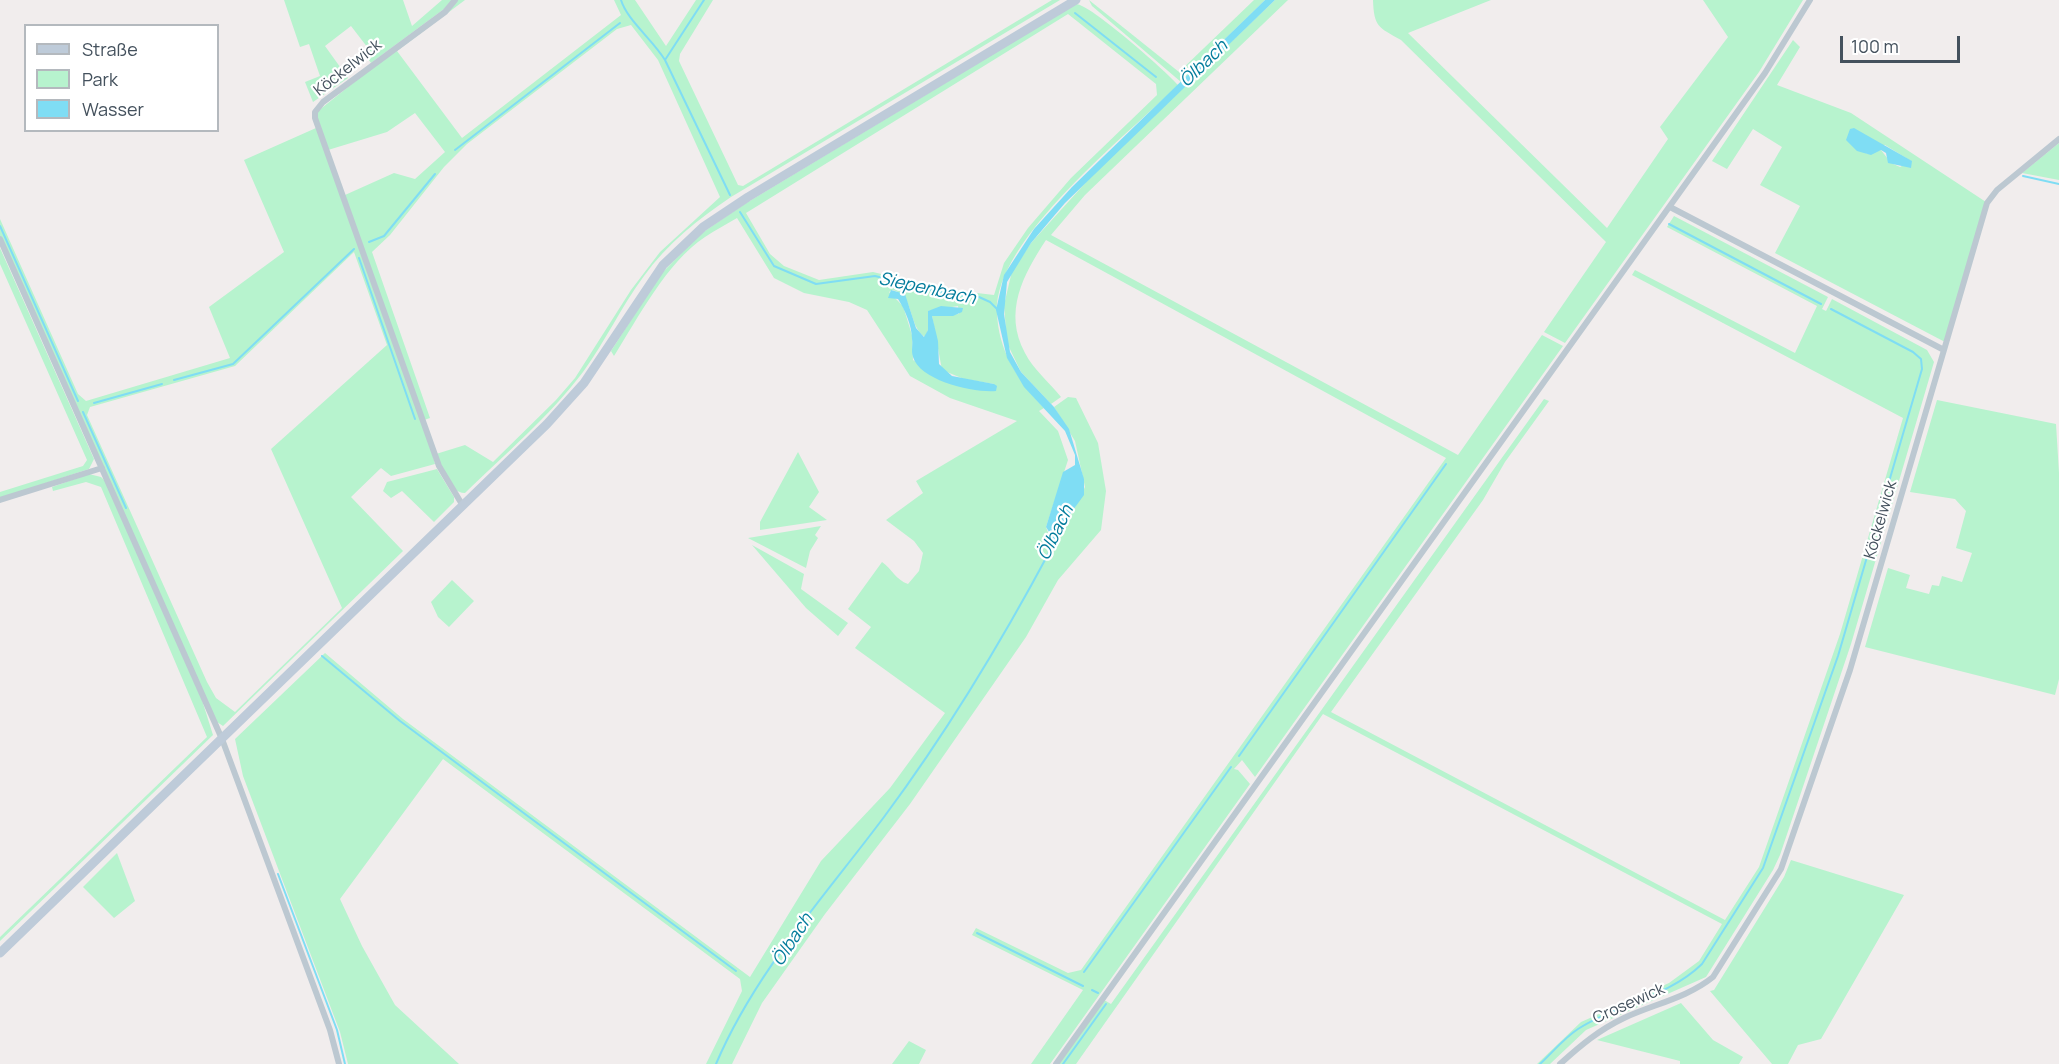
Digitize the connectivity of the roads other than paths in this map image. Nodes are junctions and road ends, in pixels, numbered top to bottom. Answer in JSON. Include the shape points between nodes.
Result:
{"nodes":[{"id":1,"x":455,"y":0,"type":"edge"},
{"id":2,"x":1076,"y":0,"type":"edge"},
{"id":3,"x":1810,"y":0,"type":"edge"},
{"id":4,"x":2059,"y":140,"type":"edge"},
{"id":5,"x":1670,"y":207,"type":"junction"},
{"id":6,"x":0,"y":239,"type":"edge"},
{"id":7,"x":1944,"y":350,"type":"junction"},
{"id":8,"x":102,"y":468,"type":"junction"},
{"id":9,"x":0,"y":500,"type":"edge"},
{"id":10,"x":463,"y":506,"type":"junction"},
{"id":11,"x":222,"y":739,"type":"junction"},
{"id":12,"x":0,"y":953,"type":"edge"},
{"id":13,"x":1713,"y":977,"type":"joint"},
{"id":14,"x":339,"y":1064,"type":"edge"},
{"id":15,"x":1056,"y":1064,"type":"edge"},
{"id":16,"x":1560,"y":1064,"type":"edge"}],
"edges":[{"from":1,"to":10,"type":"street","name":"Köckelwick","via":[[445,12],[323,102],[315,112],[439,466]]},
{"from":2,"to":10,"type":"main road","via":[[703,227],[663,266],[566,404]]},
{"from":3,"to":5,"type":"street","via":[[1765,73]]},
{"from":4,"to":7,"type":"street","name":"Köckelwick","via":[[1997,190],[1987,203]]},
{"from":5,"to":7,"type":"street"},
{"from":5,"to":15,"type":"street"},
{"from":6,"to":8,"type":"street"},
{"from":7,"to":13,"type":"street","name":"Köckelwick","via":[[1850,670],[1781,869]]},
{"from":8,"to":9,"type":"street"},
{"from":8,"to":11,"type":"street"},
{"from":10,"to":11,"type":"main road"},
{"from":11,"to":12,"type":"main road"},
{"from":11,"to":14,"type":"street","via":[[330,1030]]},
{"from":13,"to":16,"type":"street","name":"Crosewick","via":[[1699,988],[1593,1034]]}]}
